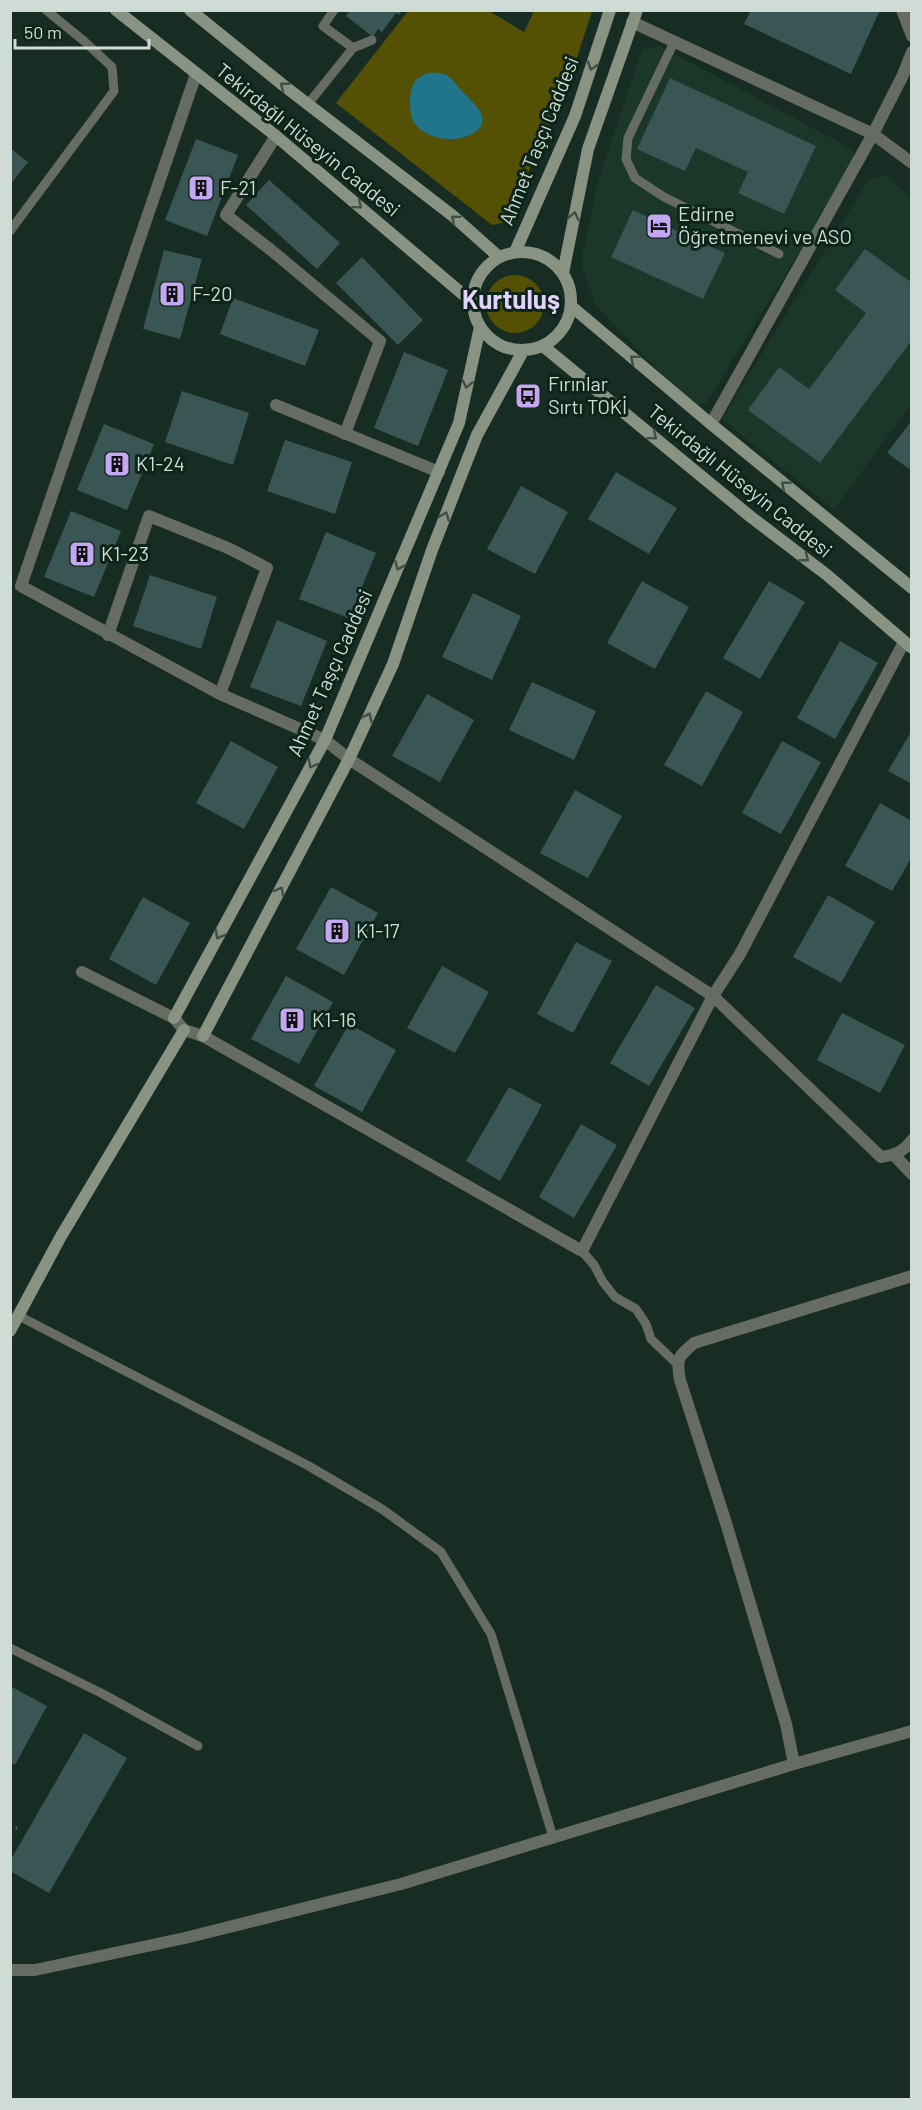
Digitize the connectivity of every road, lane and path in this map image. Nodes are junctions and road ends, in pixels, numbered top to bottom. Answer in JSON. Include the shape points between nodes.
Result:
{"nodes":[{"id":1,"x":46,"y":10,"type":"edge"},
{"id":2,"x":116,"y":10,"type":"edge"},
{"id":3,"x":190,"y":10,"type":"edge"},
{"id":4,"x":334,"y":10,"type":"edge"},
{"id":5,"x":610,"y":10,"type":"edge"},
{"id":6,"x":902,"y":10,"type":"edge"},
{"id":7,"x":635,"y":16,"type":"edge"},
{"id":8,"x":912,"y":36,"type":"edge"},
{"id":9,"x":372,"y":40,"type":"dead end"},
{"id":10,"x":674,"y":42,"type":"junction"},
{"id":11,"x":353,"y":48,"type":"junction"},
{"id":12,"x":912,"y":52,"type":"edge"},
{"id":13,"x":196,"y":74,"type":"junction"},
{"id":14,"x":308,"y":104,"type":"junction"},
{"id":15,"x":873,"y":134,"type":"junction"},
{"id":16,"x":276,"y":136,"type":"junction"},
{"id":17,"x":912,"y":163,"type":"edge"},
{"id":18,"x":10,"y":231,"type":"edge"},
{"id":19,"x":516,"y":252,"type":"junction"},
{"id":20,"x":779,"y":254,"type":"dead end"},
{"id":21,"x":499,"y":257,"type":"junction"},
{"id":22,"x":563,"y":273,"type":"junction"},
{"id":23,"x":472,"y":302,"type":"junction"},
{"id":24,"x":571,"y":306,"type":"junction"},
{"id":25,"x":480,"y":327,"type":"junction"},
{"id":26,"x":543,"y":346,"type":"junction"},
{"id":27,"x":523,"y":351,"type":"junction"},
{"id":28,"x":276,"y":405,"type":"dead end"},
{"id":29,"x":711,"y":424,"type":"junction"},
{"id":30,"x":345,"y":434,"type":"junction"},
{"id":31,"x":439,"y":471,"type":"junction"},
{"id":32,"x":912,"y":588,"type":"edge"},
{"id":33,"x":108,"y":635,"type":"junction"},
{"id":34,"x":908,"y":645,"type":"edge"},
{"id":35,"x":220,"y":694,"type":"junction"},
{"id":36,"x":325,"y":740,"type":"junction"},
{"id":37,"x":349,"y":759,"type":"junction"},
{"id":38,"x":81,"y":972,"type":"dead end"},
{"id":39,"x":713,"y":996,"type":"junction"},
{"id":40,"x":174,"y":1018,"type":"junction"},
{"id":41,"x":184,"y":1030,"type":"junction"},
{"id":42,"x":203,"y":1035,"type":"junction"},
{"id":43,"x":912,"y":1140,"type":"edge"},
{"id":44,"x":894,"y":1155,"type":"junction"},
{"id":45,"x":912,"y":1174,"type":"edge"},
{"id":46,"x":582,"y":1251,"type":"junction"},
{"id":47,"x":912,"y":1276,"type":"edge"},
{"id":48,"x":15,"y":1314,"type":"edge"},
{"id":49,"x":10,"y":1331,"type":"edge"},
{"id":50,"x":676,"y":1363,"type":"junction"},
{"id":51,"x":10,"y":1648,"type":"edge"},
{"id":52,"x":912,"y":1731,"type":"edge"},
{"id":53,"x":198,"y":1746,"type":"dead end"},
{"id":54,"x":794,"y":1764,"type":"junction"},
{"id":55,"x":10,"y":1826,"type":"edge"},
{"id":56,"x":19,"y":1829,"type":"dead end"},
{"id":57,"x":553,"y":1837,"type":"junction"},
{"id":58,"x":10,"y":1970,"type":"edge"}],
"edges":[{"from":1,"to":18,"type":"lane","via":[[112,67],[114,91]]},
{"from":2,"to":13,"type":"main road","name":"Tekirdağlı Hüseyin Caddesi"},
{"from":14,"to":3,"type":"main road","one_way":true},
{"from":4,"to":11,"type":"lane","via":[[323,26]]},
{"from":5,"to":19,"type":"main road","name":"Ahmet Taşçı Caddesi","one_way":true,"via":[[575,116]]},
{"from":6,"to":8,"type":"street"},
{"from":7,"to":10,"type":"street"},
{"from":22,"to":7,"type":"main road","one_way":true,"via":[[588,149]]},
{"from":9,"to":11,"type":"lane"},
{"from":10,"to":15,"type":"street"},
{"from":10,"to":20,"type":"lane","via":[[628,138],[626,159],[635,178]]},
{"from":11,"to":14,"type":"lane"},
{"from":12,"to":15,"type":"street"},
{"from":13,"to":16,"type":"main road","name":"Tekirdağlı Hüseyin Caddesi"},
{"from":13,"to":33,"type":"street","via":[[21,586]]},
{"from":21,"to":14,"type":"main road","one_way":true,"via":[[453,216]]},
{"from":15,"to":17,"type":"street"},
{"from":15,"to":29,"type":"street"},
{"from":16,"to":23,"type":"main road","name":"Tekirdağlı Hüseyin Caddesi","one_way":true},
{"from":16,"to":30,"type":"street","via":[[226,215],[380,341]]},
{"from":19,"to":21,"type":"main road"},
{"from":19,"to":22,"type":"main road","via":[[542,256]]},
{"from":21,"to":23,"type":"main road","via":[[479,276]]},
{"from":22,"to":24,"type":"main road"},
{"from":23,"to":25,"type":"main road"},
{"from":24,"to":26,"type":"main road","via":[[567,322]]},
{"from":29,"to":24,"type":"main road","one_way":true},
{"from":25,"to":27,"type":"main road","via":[[506,348]]},
{"from":25,"to":31,"type":"main road","name":"Ahmet Taşçı Caddesi","one_way":true,"via":[[459,423]]},
{"from":26,"to":27,"type":"main road"},
{"from":26,"to":34,"type":"main road","name":"Tekirdağlı Hüseyin Caddesi","one_way":true},
{"from":37,"to":27,"type":"main road","one_way":true,"via":[[393,664],[477,435]]},
{"from":28,"to":30,"type":"street"},
{"from":32,"to":29,"type":"main road","one_way":true},
{"from":30,"to":31,"type":"street"},
{"from":31,"to":36,"type":"main road","name":"Ahmet Taşçı Caddesi","one_way":true},
{"from":33,"to":35,"type":"street"},
{"from":33,"to":35,"type":"street","via":[[149,516],[267,568]]},
{"from":34,"to":39,"type":"street","via":[[740,954]]},
{"from":35,"to":36,"type":"street"},
{"from":36,"to":37,"type":"street"},
{"from":36,"to":40,"type":"main road","name":"Ahmet Taşçı Caddesi","one_way":true},
{"from":37,"to":39,"type":"street"},
{"from":42,"to":37,"type":"main road","one_way":true},
{"from":38,"to":40,"type":"street"},
{"from":39,"to":44,"type":"street","via":[[880,1157]]},
{"from":39,"to":46,"type":"street"},
{"from":40,"to":41,"type":"street"},
{"from":41,"to":42,"type":"street"},
{"from":41,"to":48,"type":"main road"},
{"from":42,"to":46,"type":"street"},
{"from":43,"to":44,"type":"street"},
{"from":44,"to":45,"type":"street"},
{"from":46,"to":50,"type":"lane","via":[[615,1297],[636,1309],[651,1339]]},
{"from":47,"to":50,"type":"street","via":[[694,1342]]},
{"from":48,"to":49,"type":"main road"},
{"from":48,"to":57,"type":"lane","via":[[307,1465],[381,1509],[441,1552],[491,1634]]},
{"from":50,"to":54,"type":"street","via":[[786,1724]]},
{"from":51,"to":53,"type":"lane"},
{"from":52,"to":54,"type":"street"},
{"from":54,"to":57,"type":"street"},
{"from":55,"to":56,"type":"path"},
{"from":57,"to":58,"type":"street","via":[[401,1884],[185,1938],[35,1970]]}]}
